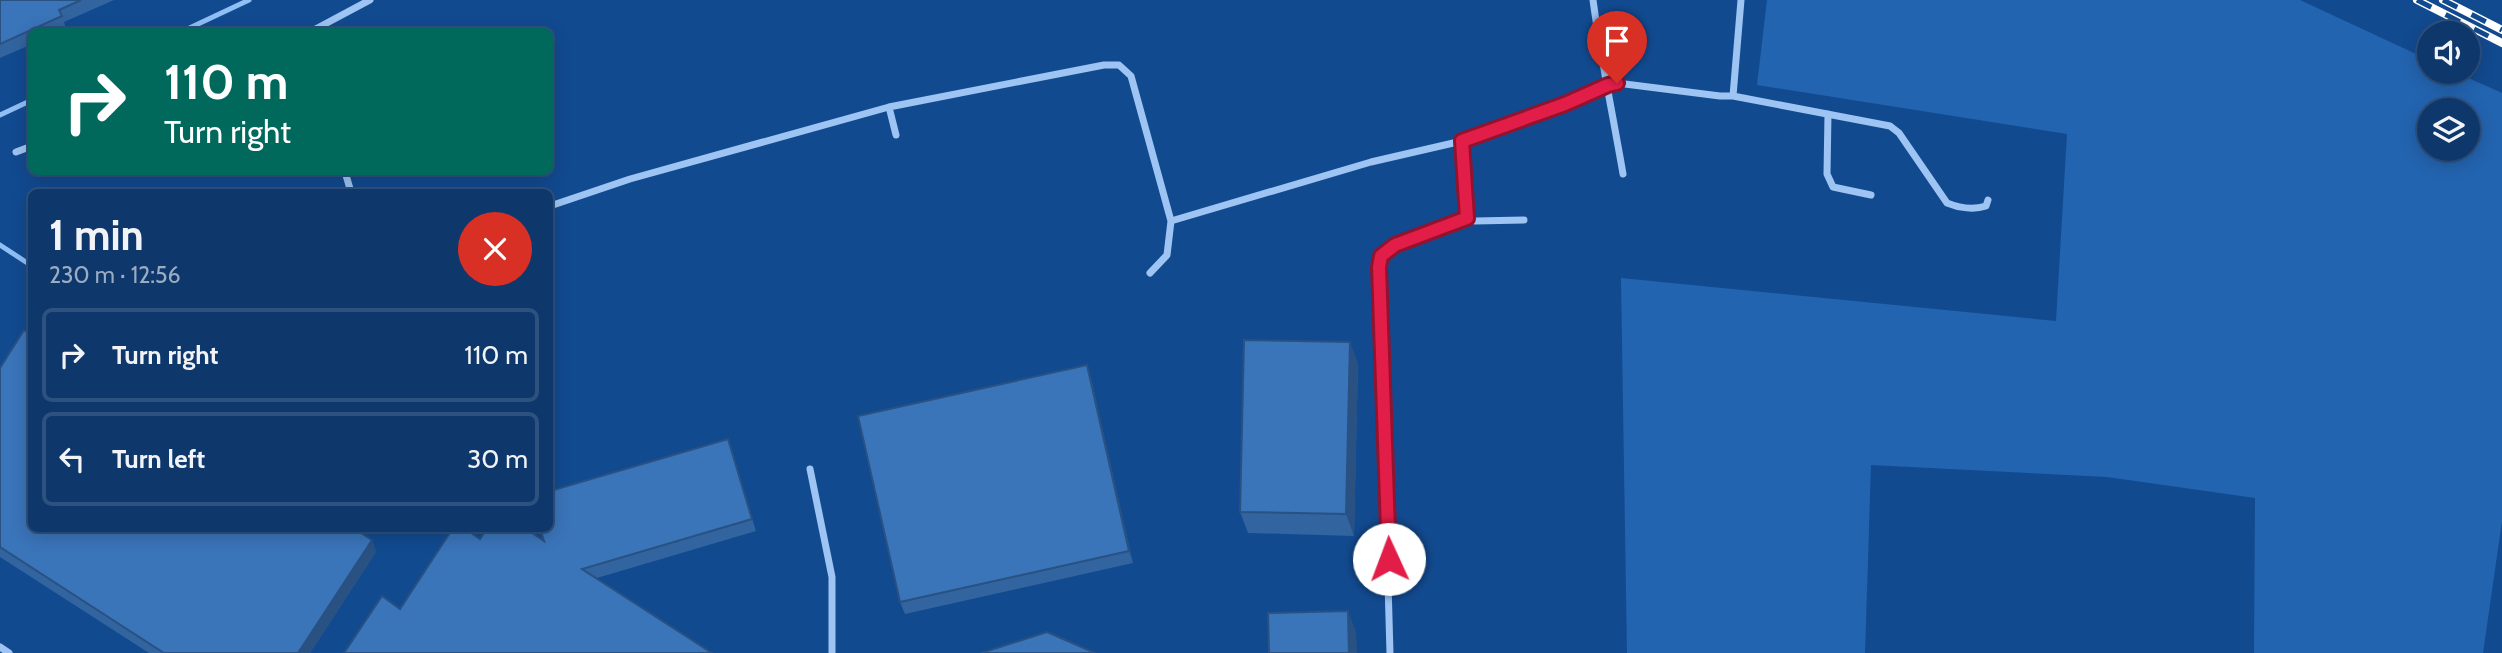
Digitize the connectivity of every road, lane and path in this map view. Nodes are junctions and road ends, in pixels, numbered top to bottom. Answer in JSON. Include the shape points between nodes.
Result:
{"nodes":[{"id":1,"x":370,"y":0,"type":"edge"},
{"id":2,"x":1593,"y":0,"type":"edge"},
{"id":3,"x":1741,"y":0,"type":"edge"},
{"id":4,"x":318,"y":28,"type":"edge"},
{"id":5,"x":1608,"y":85,"type":"junction"},
{"id":6,"x":1733,"y":96,"type":"junction"},
{"id":7,"x":890,"y":107,"type":"junction"},
{"id":8,"x":1828,"y":114,"type":"junction"},
{"id":9,"x":896,"y":135,"type":"dead end"},
{"id":10,"x":1462,"y":141,"type":"junction"},
{"id":11,"x":28,"y":148,"type":"edge"},
{"id":12,"x":16,"y":152,"type":"dead end"},
{"id":13,"x":1623,"y":174,"type":"dead end"},
{"id":14,"x":1871,"y":195,"type":"dead end"},
{"id":15,"x":1988,"y":200,"type":"dead end"},
{"id":16,"x":553,"y":205,"type":"edge"},
{"id":17,"x":1467,"y":218,"type":"junction"},
{"id":18,"x":1524,"y":220,"type":"dead end"},
{"id":19,"x":1171,"y":221,"type":"junction"},
{"id":20,"x":1150,"y":273,"type":"dead end"},
{"id":21,"x":810,"y":469,"type":"dead end"},
{"id":22,"x":0,"y":647,"type":"edge"},
{"id":23,"x":9,"y":653,"type":"edge"},
{"id":24,"x":832,"y":653,"type":"edge"},
{"id":25,"x":1390,"y":653,"type":"edge"}],
"edges":[{"from":1,"to":4,"type":"street"},
{"from":2,"to":5,"type":"street"},
{"from":3,"to":6,"type":"street"},
{"from":5,"to":6,"type":"street"},
{"from":5,"to":10,"type":"street"},
{"from":5,"to":13,"type":"street"},
{"from":6,"to":8,"type":"street"},
{"from":7,"to":9,"type":"street"},
{"from":7,"to":16,"type":"street"},
{"from":7,"to":19,"type":"street","via":[[1119,65],[1131,76]]},
{"from":8,"to":14,"type":"street","via":[[1829,183]]},
{"from":8,"to":15,"type":"street","via":[[1890,126],[1947,203],[1982,208]]},
{"from":10,"to":17,"type":"street"},
{"from":10,"to":19,"type":"street","via":[[1371,162]]},
{"from":11,"to":12,"type":"street"},
{"from":17,"to":18,"type":"street"},
{"from":17,"to":25,"type":"street","via":[[1384,251],[1379,267]]},
{"from":19,"to":20,"type":"street","via":[[1167,255]]},
{"from":21,"to":24,"type":"street","via":[[832,578]]},
{"from":22,"to":23,"type":"street"}]}
